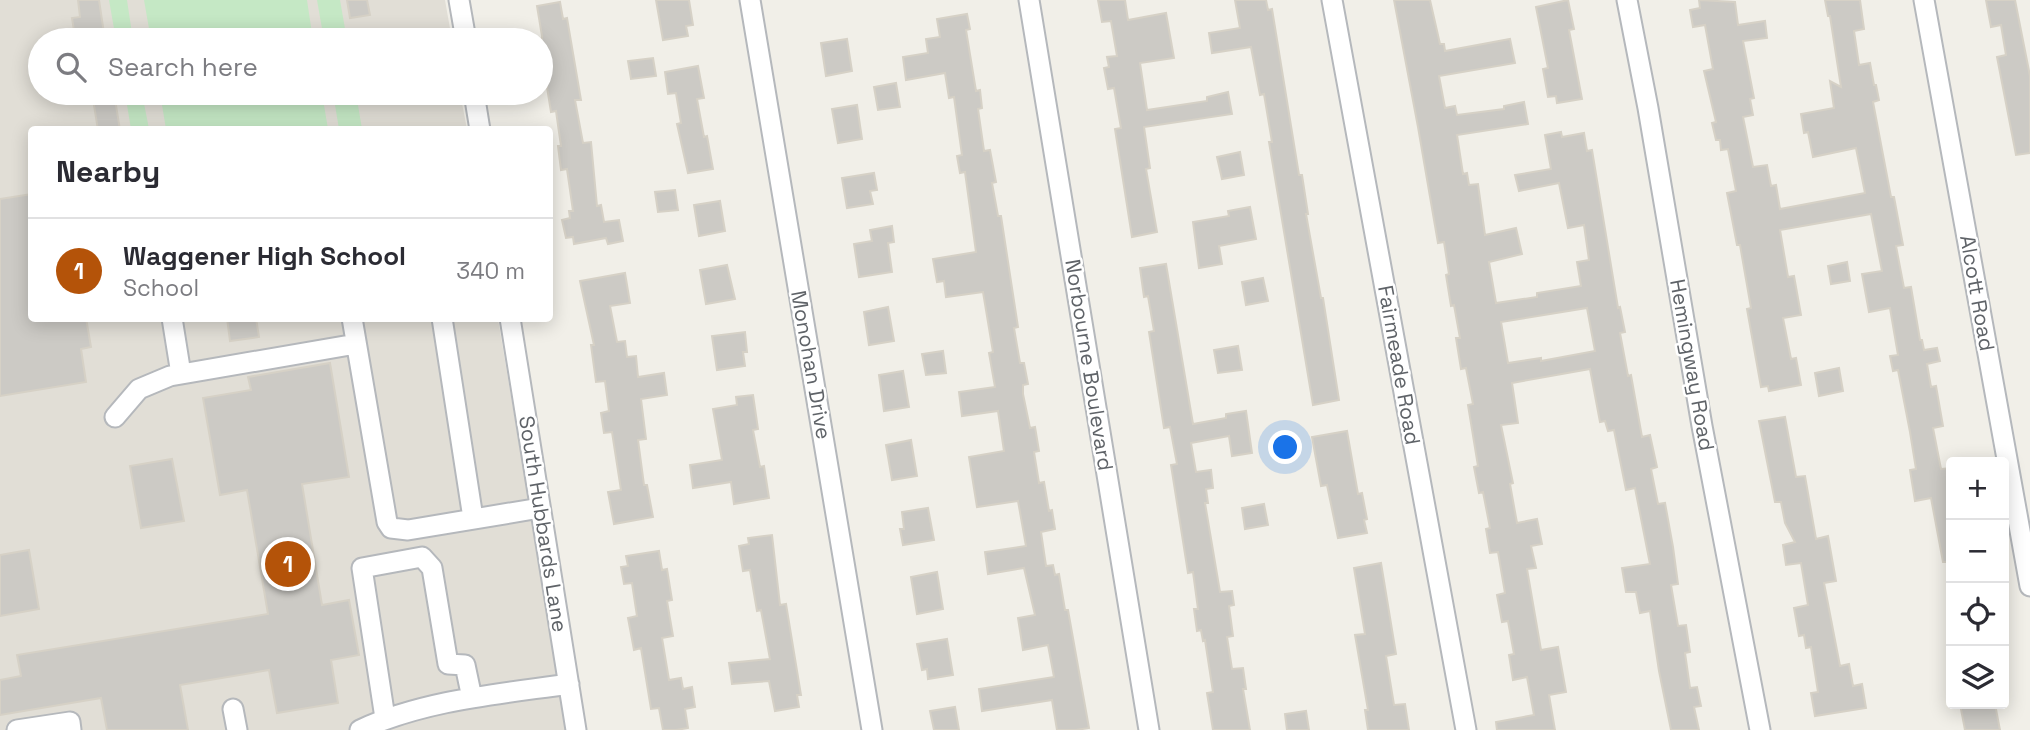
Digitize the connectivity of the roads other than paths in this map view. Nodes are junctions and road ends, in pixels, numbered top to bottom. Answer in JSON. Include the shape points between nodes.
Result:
{"nodes":[{"id":1,"x":459,"y":0,"type":"edge"},
{"id":2,"x":750,"y":0,"type":"edge"},
{"id":3,"x":1029,"y":0,"type":"edge"},
{"id":4,"x":1332,"y":0,"type":"edge"},
{"id":5,"x":1627,"y":0,"type":"edge"},
{"id":6,"x":1924,"y":0,"type":"edge"},
{"id":7,"x":464,"y":28,"type":"edge"},
{"id":8,"x":476,"y":105,"type":"edge"},
{"id":9,"x":479,"y":126,"type":"edge"},
{"id":10,"x":173,"y":322,"type":"edge"},
{"id":11,"x":353,"y":322,"type":"edge"},
{"id":12,"x":443,"y":322,"type":"edge"},
{"id":13,"x":511,"y":322,"type":"edge"},
{"id":14,"x":356,"y":344,"type":"junction"},
{"id":15,"x":181,"y":374,"type":"junction"},
{"id":16,"x":115,"y":417,"type":"dead end"},
{"id":17,"x":540,"y":508,"type":"junction"},
{"id":18,"x":473,"y":518,"type":"junction"},
{"id":19,"x":418,"y":528,"type":"junction"},
{"id":20,"x":422,"y":557,"type":"junction"},
{"id":21,"x":2030,"y":586,"type":"edge"},
{"id":22,"x":569,"y":684,"type":"junction"},
{"id":23,"x":472,"y":698,"type":"junction"},
{"id":24,"x":233,"y":709,"type":"dead end"},
{"id":25,"x":385,"y":718,"type":"junction"},
{"id":26,"x":17,"y":730,"type":"edge"},
{"id":27,"x":71,"y":730,"type":"edge"},
{"id":28,"x":237,"y":730,"type":"edge"},
{"id":29,"x":360,"y":730,"type":"edge"},
{"id":30,"x":576,"y":730,"type":"edge"},
{"id":31,"x":872,"y":730,"type":"edge"},
{"id":32,"x":1149,"y":730,"type":"edge"},
{"id":33,"x":1466,"y":730,"type":"edge"},
{"id":34,"x":1760,"y":730,"type":"edge"}],
"edges":[{"from":1,"to":7,"type":"street"},
{"from":2,"to":31,"type":"street","name":"Monohan Drive"},
{"from":3,"to":32,"type":"street","name":"Norbourne Boulevard"},
{"from":4,"to":33,"type":"street","name":"Fairmeade Road"},
{"from":5,"to":34,"type":"street","name":"Hemingway Road"},
{"from":6,"to":21,"type":"street","name":"Alcott Road"},
{"from":8,"to":9,"type":"street"},
{"from":10,"to":15,"type":"street"},
{"from":11,"to":14,"type":"street"},
{"from":12,"to":18,"type":"street"},
{"from":13,"to":17,"type":"street","name":"South Hubbards Lane"},
{"from":14,"to":15,"type":"street"},
{"from":14,"to":19,"type":"street","via":[[387,522],[395,529]]},
{"from":15,"to":16,"type":"street","via":[[139,389]]},
{"from":17,"to":18,"type":"street"},
{"from":17,"to":22,"type":"street","name":"South Hubbards Lane"},
{"from":18,"to":19,"type":"street"},
{"from":19,"to":20,"type":"street"},
{"from":20,"to":23,"type":"street","via":[[432,568],[448,664],[464,666]]},
{"from":20,"to":25,"type":"street","via":[[362,568]]},
{"from":22,"to":23,"type":"street"},
{"from":22,"to":30,"type":"street","name":"South Hubbards Lane"},
{"from":23,"to":25,"type":"street"},
{"from":24,"to":28,"type":"street"},
{"from":25,"to":29,"type":"street"},
{"from":26,"to":27,"type":"street","via":[[70,722]]}]}
